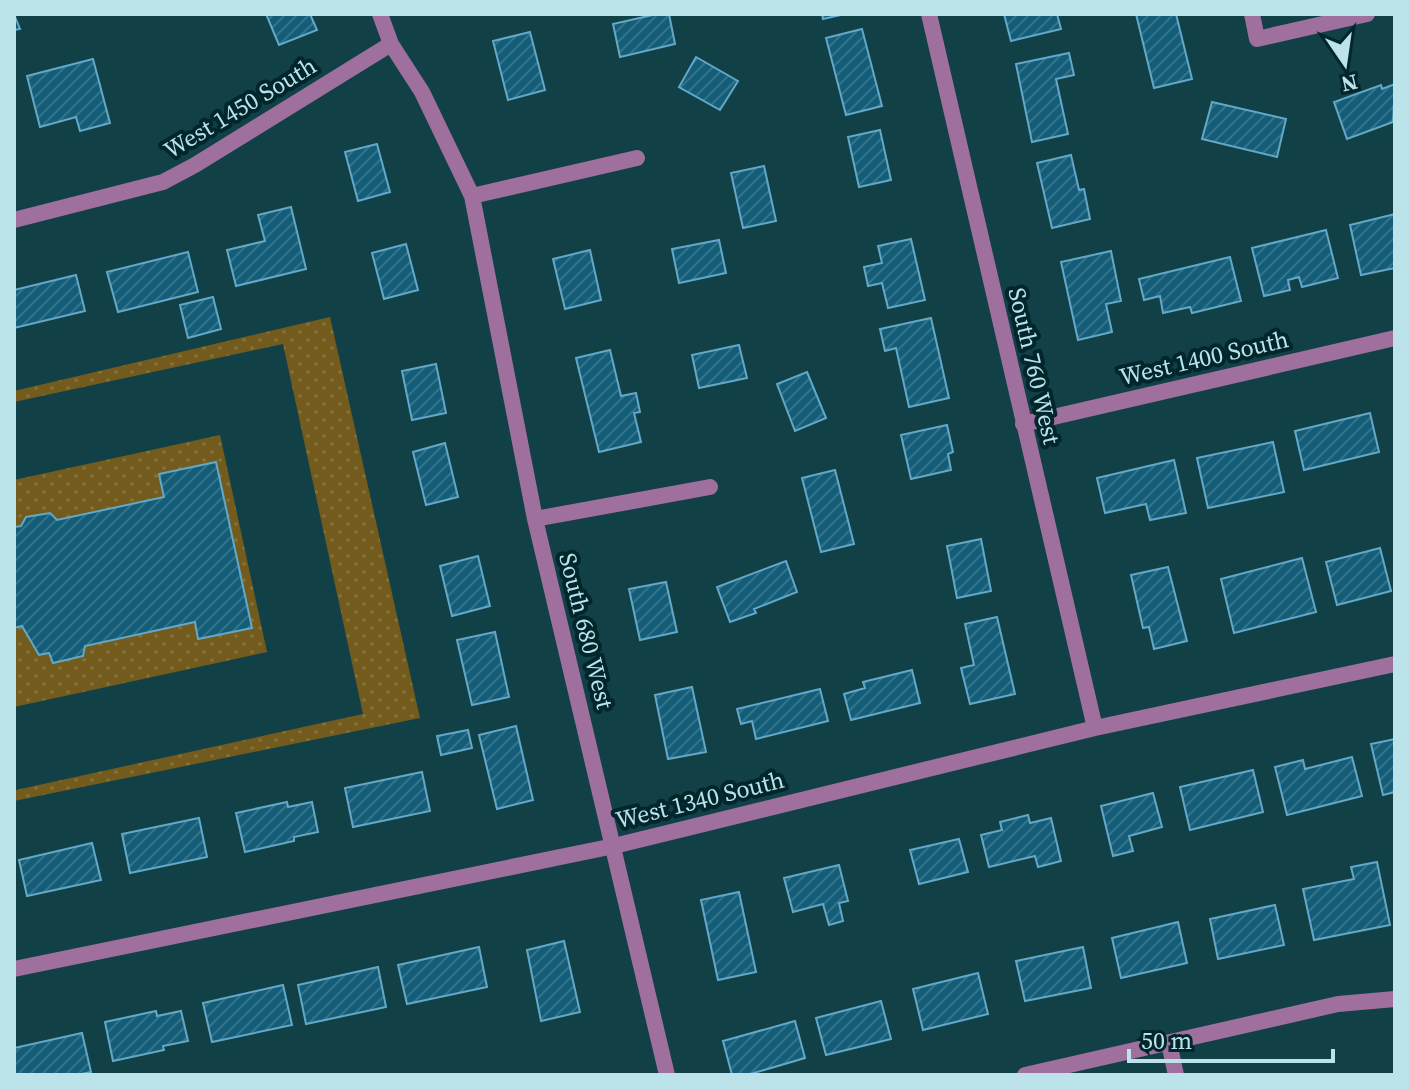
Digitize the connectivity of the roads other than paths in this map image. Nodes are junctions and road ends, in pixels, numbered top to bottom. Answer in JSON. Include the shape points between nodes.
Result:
{"nodes":[{"id":1,"x":380,"y":14,"type":"edge"},
{"id":2,"x":929,"y":14,"type":"edge"},
{"id":3,"x":1252,"y":14,"type":"edge"},
{"id":4,"x":1367,"y":14,"type":"edge"},
{"id":5,"x":391,"y":44,"type":"junction"},
{"id":6,"x":637,"y":158,"type":"dead end"},
{"id":7,"x":472,"y":196,"type":"junction"},
{"id":8,"x":14,"y":220,"type":"edge"},
{"id":9,"x":1395,"y":338,"type":"edge"},
{"id":10,"x":1023,"y":424,"type":"junction"},
{"id":11,"x":710,"y":487,"type":"dead end"},
{"id":12,"x":535,"y":519,"type":"junction"},
{"id":13,"x":1395,"y":664,"type":"edge"},
{"id":14,"x":1095,"y":728,"type":"junction"},
{"id":15,"x":614,"y":846,"type":"junction"},
{"id":16,"x":14,"y":969,"type":"edge"},
{"id":17,"x":1395,"y":999,"type":"edge"},
{"id":18,"x":1169,"y":1043,"type":"junction"},
{"id":19,"x":667,"y":1075,"type":"edge"},
{"id":20,"x":1025,"y":1075,"type":"edge"},
{"id":21,"x":1176,"y":1075,"type":"edge"}],
"edges":[{"from":1,"to":5,"type":"street"},
{"from":2,"to":10,"type":"street","name":"South 760 West"},
{"from":3,"to":4,"type":"street","via":[[1257,39]]},
{"from":5,"to":7,"type":"street","name":"South 680 West","via":[[422,92]]},
{"from":5,"to":8,"type":"street","name":"West 1450 South","via":[[163,182]]},
{"from":6,"to":7,"type":"street"},
{"from":7,"to":12,"type":"street","name":"South 680 West"},
{"from":9,"to":10,"type":"street","name":"West 1400 South"},
{"from":10,"to":14,"type":"street","name":"South 760 West"},
{"from":11,"to":12,"type":"street"},
{"from":12,"to":15,"type":"street","name":"South 680 West"},
{"from":13,"to":14,"type":"street","name":"West 1340 South"},
{"from":14,"to":15,"type":"street","name":"West 1340 South"},
{"from":15,"to":16,"type":"street","name":"West 1340 South"},
{"from":15,"to":19,"type":"street","name":"South 680 West"},
{"from":17,"to":18,"type":"street","via":[[1338,1004]]},
{"from":18,"to":20,"type":"street"},
{"from":18,"to":21,"type":"street"}]}
